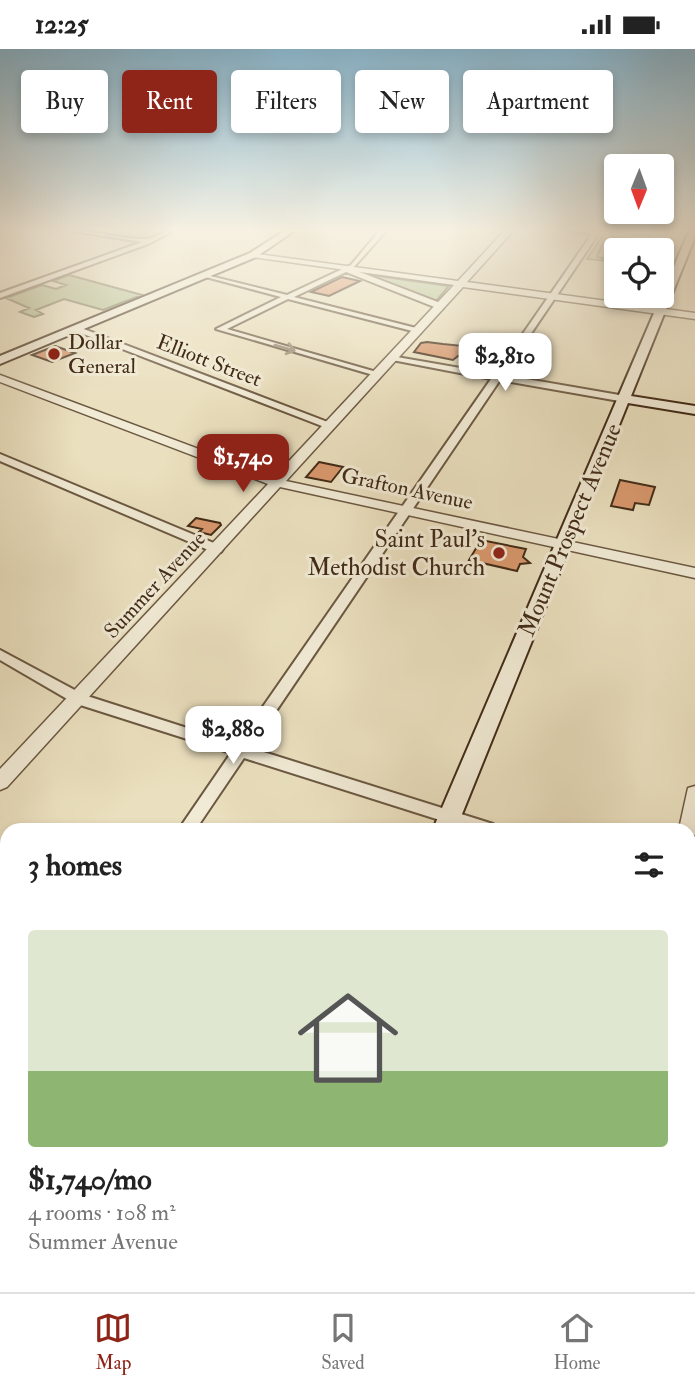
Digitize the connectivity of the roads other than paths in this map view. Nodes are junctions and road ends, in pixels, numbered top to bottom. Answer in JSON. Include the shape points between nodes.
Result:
{"nodes":[{"id":1,"x":25,"y":287,"type":"edge"},
{"id":2,"x":175,"y":287,"type":"edge"},
{"id":3,"x":249,"y":287,"type":"edge"},
{"id":4,"x":308,"y":287,"type":"edge"},
{"id":5,"x":389,"y":287,"type":"edge"},
{"id":6,"x":457,"y":287,"type":"edge"},
{"id":7,"x":483,"y":287,"type":"edge"},
{"id":8,"x":559,"y":287,"type":"edge"},
{"id":9,"x":672,"y":287,"type":"edge"},
{"id":10,"x":0,"y":296,"type":"edge"},
{"id":11,"x":553,"y":296,"type":"junction"},
{"id":12,"x":287,"y":297,"type":"junction"},
{"id":13,"x":440,"y":306,"type":"junction"},
{"id":14,"x":661,"y":311,"type":"junction"},
{"id":15,"x":695,"y":316,"type":"edge"},
{"id":16,"x":76,"y":328,"type":"junction"},
{"id":17,"x":417,"y":331,"type":"junction"},
{"id":18,"x":391,"y":359,"type":"junction"},
{"id":19,"x":0,"y":360,"type":"edge"},
{"id":20,"x":376,"y":375,"type":"junction"},
{"id":21,"x":498,"y":376,"type":"junction"},
{"id":22,"x":0,"y":378,"type":"edge"},
{"id":23,"x":625,"y":399,"type":"junction"},
{"id":24,"x":695,"y":410,"type":"edge"},
{"id":25,"x":330,"y":426,"type":"junction"},
{"id":26,"x":0,"y":457,"type":"edge"},
{"id":27,"x":278,"y":482,"type":"junction"},
{"id":28,"x":407,"y":510,"type":"junction"},
{"id":29,"x":564,"y":544,"type":"junction"},
{"id":30,"x":217,"y":549,"type":"junction"},
{"id":31,"x":695,"y":573,"type":"edge"},
{"id":32,"x":0,"y":655,"type":"edge"},
{"id":33,"x":79,"y":699,"type":"junction"},
{"id":34,"x":242,"y":750,"type":"junction"},
{"id":35,"x":0,"y":782,"type":"edge"},
{"id":36,"x":695,"y":794,"type":"edge"},
{"id":37,"x":191,"y":823,"type":"edge"},
{"id":38,"x":444,"y":823,"type":"edge"},
{"id":39,"x":447,"y":823,"type":"edge"},
{"id":40,"x":690,"y":823,"type":"edge"}],
"edges":[{"from":1,"to":10,"type":"street"},
{"from":2,"to":16,"type":"main road"},
{"from":3,"to":12,"type":"street"},
{"from":4,"to":12,"type":"street"},
{"from":5,"to":13,"type":"street"},
{"from":6,"to":13,"type":"street","name":"Summer Avenue"},
{"from":7,"to":11,"type":"street"},
{"from":8,"to":11,"type":"street"},
{"from":9,"to":14,"type":"main road","name":"Mount Prospect Avenue"},
{"from":11,"to":14,"type":"street"},
{"from":11,"to":21,"type":"street"},
{"from":12,"to":17,"type":"street"},
{"from":12,"to":20,"type":"street","one_way":true,"via":[[220,329]]},
{"from":13,"to":17,"type":"street","name":"Summer Avenue"},
{"from":14,"to":15,"type":"street"},
{"from":14,"to":23,"type":"main road","name":"Mount Prospect Avenue"},
{"from":16,"to":19,"type":"main road"},
{"from":16,"to":25,"type":"street","name":"Elliott Street"},
{"from":17,"to":18,"type":"street","name":"Summer Avenue"},
{"from":18,"to":20,"type":"street","name":"Summer Avenue"},
{"from":18,"to":21,"type":"street"},
{"from":20,"to":25,"type":"street","name":"Summer Avenue"},
{"from":21,"to":23,"type":"street"},
{"from":21,"to":28,"type":"street"},
{"from":22,"to":27,"type":"street","name":"Grafton Avenue"},
{"from":23,"to":24,"type":"main road"},
{"from":23,"to":29,"type":"main road","name":"Mount Prospect Avenue"},
{"from":25,"to":27,"type":"street","name":"Summer Avenue"},
{"from":26,"to":30,"type":"street"},
{"from":27,"to":28,"type":"street","name":"Grafton Avenue"},
{"from":27,"to":30,"type":"street","name":"Summer Avenue"},
{"from":28,"to":29,"type":"street","name":"Grafton Avenue"},
{"from":28,"to":34,"type":"street"},
{"from":29,"to":31,"type":"street","name":"Grafton Avenue"},
{"from":29,"to":39,"type":"main road","name":"Mount Prospect Avenue"},
{"from":30,"to":33,"type":"street","name":"Summer Avenue"},
{"from":32,"to":33,"type":"street"},
{"from":33,"to":34,"type":"street"},
{"from":33,"to":35,"type":"street","name":"Summer Avenue"},
{"from":34,"to":37,"type":"street"},
{"from":34,"to":38,"type":"street"},
{"from":36,"to":40,"type":"street"}]}
